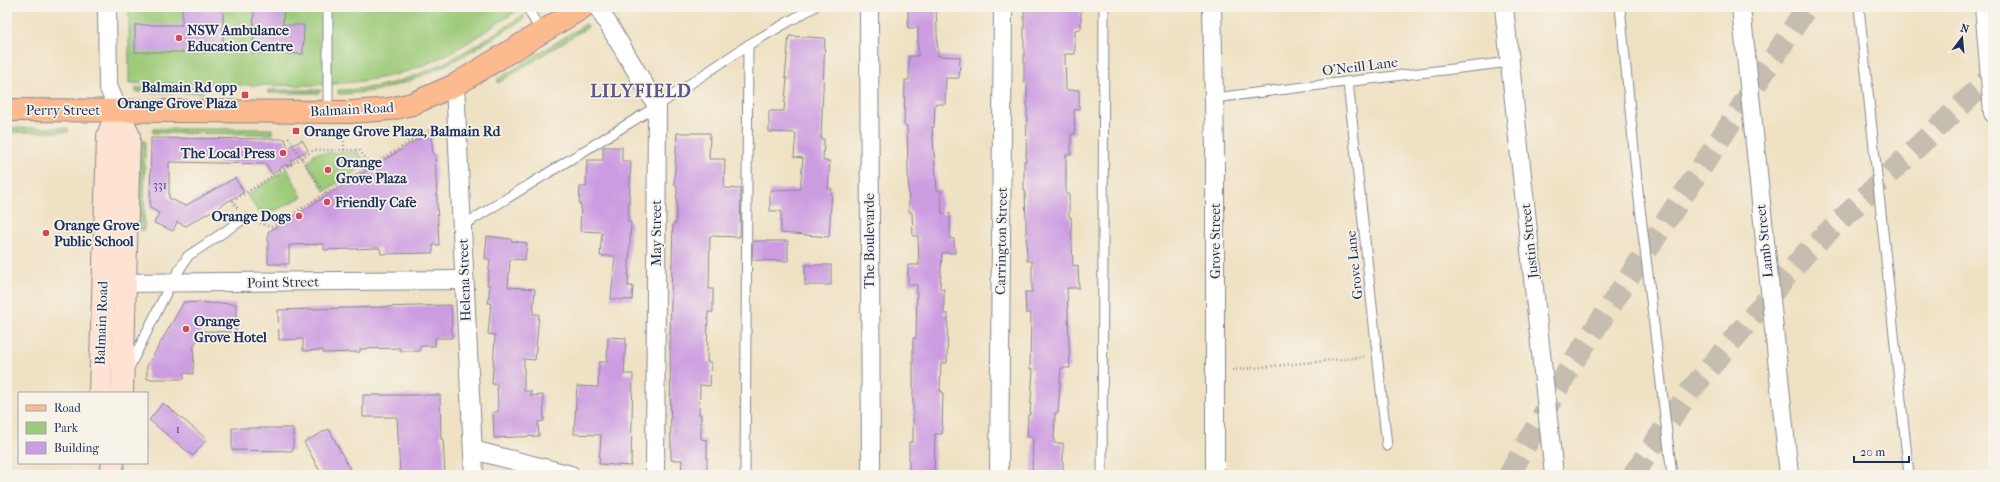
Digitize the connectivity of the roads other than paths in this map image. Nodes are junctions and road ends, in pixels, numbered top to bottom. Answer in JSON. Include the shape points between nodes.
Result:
{"nodes":[{"id":1,"x":107,"y":7,"type":"edge"},
{"id":2,"x":328,"y":7,"type":"edge"},
{"id":3,"x":527,"y":7,"type":"edge"},
{"id":4,"x":583,"y":7,"type":"edge"},
{"id":5,"x":598,"y":7,"type":"edge"},
{"id":6,"x":814,"y":7,"type":"edge"},
{"id":7,"x":869,"y":7,"type":"edge"},
{"id":8,"x":1003,"y":7,"type":"edge"},
{"id":9,"x":1104,"y":7,"type":"edge"},
{"id":10,"x":1212,"y":7,"type":"edge"},
{"id":11,"x":1504,"y":7,"type":"edge"},
{"id":12,"x":1620,"y":7,"type":"edge"},
{"id":13,"x":1741,"y":7,"type":"edge"},
{"id":14,"x":1859,"y":7,"type":"edge"},
{"id":15,"x":1984,"y":7,"type":"edge"},
{"id":16,"x":541,"y":32,"type":"junction"},
{"id":17,"x":748,"y":46,"type":"junction"},
{"id":18,"x":1510,"y":62,"type":"junction"},
{"id":19,"x":1348,"y":82,"type":"junction"},
{"id":20,"x":455,"y":85,"type":"junction"},
{"id":21,"x":1214,"y":98,"type":"junction"},
{"id":22,"x":657,"y":106,"type":"junction"},
{"id":23,"x":7,"y":110,"type":"edge"},
{"id":24,"x":118,"y":110,"type":"junction"},
{"id":25,"x":328,"y":112,"type":"junction"},
{"id":26,"x":1993,"y":113,"type":"edge"},
{"id":27,"x":245,"y":218,"type":"road end"},
{"id":28,"x":462,"y":226,"type":"junction"},
{"id":29,"x":464,"y":280,"type":"junction"},
{"id":30,"x":102,"y":283,"type":"junction"},
{"id":31,"x":172,"y":283,"type":"junction"},
{"id":32,"x":125,"y":284,"type":"junction"},
{"id":33,"x":122,"y":387,"type":"edge"},
{"id":34,"x":100,"y":392,"type":"edge"},
{"id":35,"x":1387,"y":446,"type":"dead end"},
{"id":36,"x":473,"y":450,"type":"junction"},
{"id":37,"x":103,"y":464,"type":"edge"},
{"id":38,"x":114,"y":464,"type":"edge"},
{"id":39,"x":105,"y":475,"type":"edge"},
{"id":40,"x":111,"y":475,"type":"edge"},
{"id":41,"x":474,"y":475,"type":"edge"},
{"id":42,"x":571,"y":475,"type":"edge"},
{"id":43,"x":655,"y":475,"type":"edge"},
{"id":44,"x":745,"y":475,"type":"edge"},
{"id":45,"x":871,"y":475,"type":"edge"},
{"id":46,"x":999,"y":475,"type":"edge"},
{"id":47,"x":1102,"y":475,"type":"edge"},
{"id":48,"x":1215,"y":475,"type":"edge"},
{"id":49,"x":1554,"y":475,"type":"edge"},
{"id":50,"x":1672,"y":475,"type":"edge"},
{"id":51,"x":1789,"y":475,"type":"edge"},
{"id":52,"x":1909,"y":475,"type":"edge"}],
"edges":[{"from":1,"to":24,"type":"street","via":[[108,86]]},
{"from":2,"to":25,"type":"lane"},
{"from":3,"to":16,"type":"lane"},
{"from":4,"to":16,"type":"main road","name":"Balmain Road"},
{"from":5,"to":22,"type":"street"},
{"from":6,"to":17,"type":"lane"},
{"from":7,"to":45,"type":"street","name":"The Boulevarde"},
{"from":8,"to":46,"type":"street","name":"Carrington Street"},
{"from":9,"to":47,"type":"lane"},
{"from":10,"to":21,"type":"street","name":"Grove Street"},
{"from":11,"to":18,"type":"street","name":"Justin Street"},
{"from":12,"to":50,"type":"lane","via":[[1638,191]]},
{"from":13,"to":51,"type":"street","name":"Lamb Street"},
{"from":14,"to":52,"type":"lane"},
{"from":15,"to":26,"type":"street"},
{"from":16,"to":20,"type":"main road","name":"Balmain Road"},
{"from":17,"to":22,"type":"lane"},
{"from":17,"to":44,"type":"lane"},
{"from":18,"to":19,"type":"lane","name":"O'Neill Lane"},
{"from":18,"to":49,"type":"street","name":"Justin Street"},
{"from":19,"to":21,"type":"lane","name":"O'Neill Lane"},
{"from":19,"to":35,"type":"lane","name":"Grove Lane"},
{"from":20,"to":25,"type":"main road","name":"Balmain Road","via":[[434,96],[390,109]]},
{"from":20,"to":28,"type":"street","name":"Helena Street"},
{"from":21,"to":48,"type":"street","name":"Grove Street"},
{"from":22,"to":28,"type":"lane"},
{"from":22,"to":43,"type":"street","name":"May Street"},
{"from":23,"to":24,"type":"main road","name":"Perry Street"},
{"from":24,"to":25,"type":"main road","name":"Balmain Road"},
{"from":24,"to":30,"type":"main road","name":"Balmain Road","via":[[108,136]]},
{"from":24,"to":32,"type":"main road","name":"Balmain Road","via":[[129,136]]},
{"from":27,"to":31,"type":"lane","via":[[188,256]]},
{"from":28,"to":29,"type":"street","name":"Helena Street"},
{"from":29,"to":31,"type":"street","name":"Point Street"},
{"from":29,"to":36,"type":"street","name":"Helena Street"},
{"from":30,"to":32,"type":"street","name":"Point Street"},
{"from":30,"to":34,"type":"main road","name":"Balmain Road"},
{"from":31,"to":32,"type":"street","name":"Point Street"},
{"from":31,"to":33,"type":"lane"},
{"from":32,"to":33,"type":"main road","name":"Balmain Road"},
{"from":36,"to":41,"type":"street","name":"Helena Street"},
{"from":36,"to":42,"type":"street"},
{"from":37,"to":39,"type":"main road"},
{"from":38,"to":40,"type":"main road"}]}
